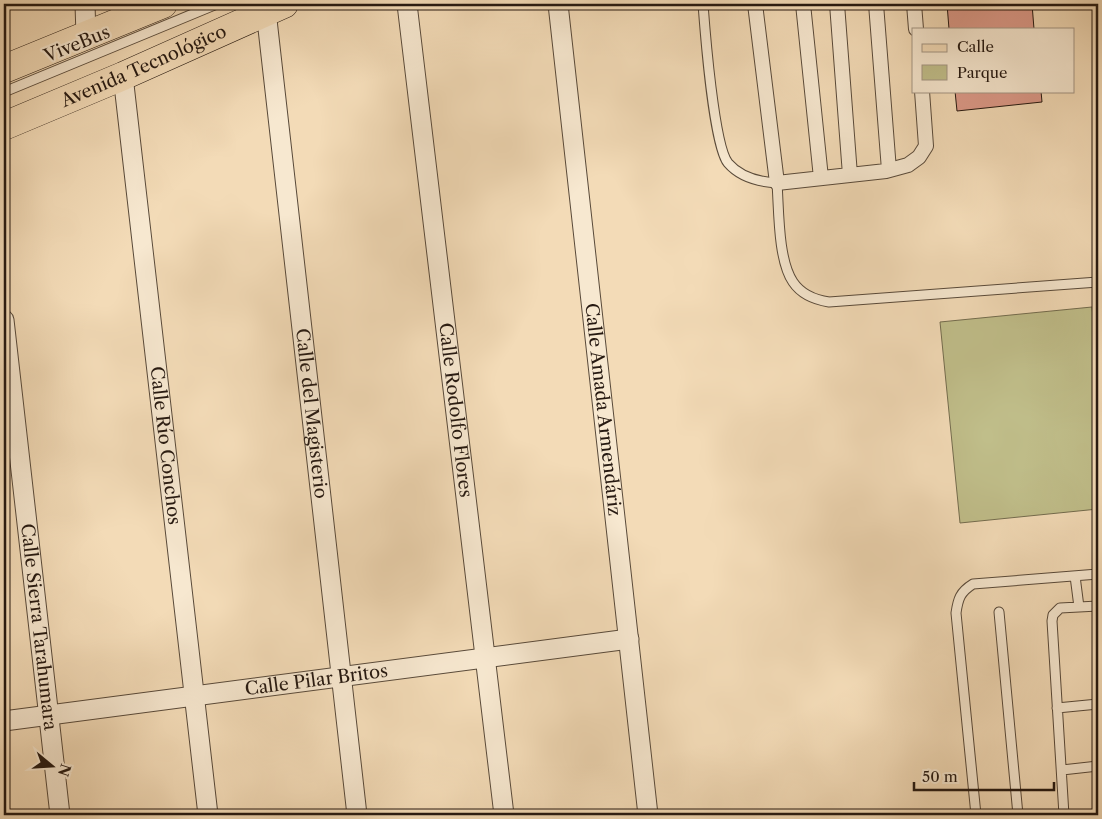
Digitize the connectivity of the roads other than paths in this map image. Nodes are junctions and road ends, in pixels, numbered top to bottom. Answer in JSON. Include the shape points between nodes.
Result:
{"nodes":[{"id":1,"x":84,"y":4,"type":"edge"},
{"id":2,"x":164,"y":4,"type":"edge"},
{"id":3,"x":217,"y":4,"type":"edge"},
{"id":4,"x":407,"y":4,"type":"edge"},
{"id":5,"x":558,"y":4,"type":"edge"},
{"id":6,"x":703,"y":4,"type":"edge"},
{"id":7,"x":754,"y":4,"type":"edge"},
{"id":8,"x":803,"y":4,"type":"edge"},
{"id":9,"x":838,"y":4,"type":"edge"},
{"id":10,"x":876,"y":4,"type":"edge"},
{"id":11,"x":914,"y":4,"type":"edge"},
{"id":12,"x":275,"y":7,"type":"edge"},
{"id":13,"x":916,"y":28,"type":"edge"},
{"id":14,"x":86,"y":36,"type":"junction"},
{"id":15,"x":4,"y":69,"type":"edge"},
{"id":16,"x":123,"y":76,"type":"junction"},
{"id":17,"x":4,"y":92,"type":"edge"},
{"id":18,"x":922,"y":92,"type":"edge"},
{"id":19,"x":4,"y":126,"type":"edge"},
{"id":20,"x":889,"y":170,"type":"junction"},
{"id":21,"x":850,"y":176,"type":"junction"},
{"id":22,"x":821,"y":178,"type":"junction"},
{"id":23,"x":777,"y":184,"type":"junction"},
{"id":24,"x":1098,"y":282,"type":"edge"},
{"id":25,"x":4,"y":320,"type":"edge"},
{"id":26,"x":1098,"y":574,"type":"edge"},
{"id":27,"x":1075,"y":576,"type":"junction"},
{"id":28,"x":1098,"y":606,"type":"edge"},
{"id":29,"x":1078,"y":607,"type":"junction"},
{"id":30,"x":1000,"y":612,"type":"dead end"},
{"id":31,"x":629,"y":639,"type":"junction"},
{"id":32,"x":486,"y":659,"type":"junction"},
{"id":33,"x":342,"y":676,"type":"junction"},
{"id":34,"x":195,"y":697,"type":"junction"},
{"id":35,"x":1098,"y":704,"type":"edge"},
{"id":36,"x":1057,"y":708,"type":"junction"},
{"id":37,"x":49,"y":715,"type":"junction"},
{"id":38,"x":4,"y":721,"type":"edge"},
{"id":39,"x":1098,"y":766,"type":"edge"},
{"id":40,"x":1062,"y":770,"type":"junction"},
{"id":41,"x":60,"y":815,"type":"edge"},
{"id":42,"x":208,"y":815,"type":"edge"},
{"id":43,"x":357,"y":815,"type":"edge"},
{"id":44,"x":504,"y":815,"type":"edge"},
{"id":45,"x":648,"y":815,"type":"edge"},
{"id":46,"x":976,"y":815,"type":"edge"},
{"id":47,"x":1018,"y":815,"type":"edge"},
{"id":48,"x":1064,"y":815,"type":"edge"}],
"edges":[{"from":1,"to":14,"type":"street"},
{"from":2,"to":14,"type":"main road"},
{"from":3,"to":17,"type":"lane","name":"ViveBus"},
{"from":4,"to":32,"type":"street","name":"Calle Rodolfo Flores"},
{"from":5,"to":31,"type":"street","name":"Calle Amada Armendáriz"},
{"from":6,"to":23,"type":"lane","via":[[716,124],[723,153],[728,163],[750,178]]},
{"from":7,"to":23,"type":"street"},
{"from":8,"to":22,"type":"street"},
{"from":9,"to":21,"type":"street"},
{"from":10,"to":20,"type":"street"},
{"from":11,"to":13,"type":"street"},
{"from":12,"to":16,"type":"main road","name":"Avenida Tecnológico"},
{"from":12,"to":33,"type":"street","name":"Calle del Magisterio"},
{"from":14,"to":15,"type":"main road"},
{"from":16,"to":19,"type":"main road","name":"Avenida Tecnológico"},
{"from":16,"to":34,"type":"street","name":"Calle Río Conchos"},
{"from":18,"to":20,"type":"street","via":[[926,146],[908,165]]},
{"from":20,"to":21,"type":"street"},
{"from":21,"to":22,"type":"street"},
{"from":22,"to":23,"type":"street"},
{"from":23,"to":24,"type":"lane","via":[[786,268],[793,283],[817,300],[829,302]]},
{"from":25,"to":37,"type":"street","name":"Calle Sierra Tarahumara"},
{"from":26,"to":27,"type":"lane"},
{"from":27,"to":29,"type":"lane"},
{"from":27,"to":46,"type":"lane","via":[[972,584],[962,591],[957,600]]},
{"from":28,"to":29,"type":"lane"},
{"from":29,"to":36,"type":"lane","via":[[1060,608],[1053,615]]},
{"from":30,"to":47,"type":"lane"},
{"from":31,"to":32,"type":"street","name":"Calle Pilar Britos"},
{"from":31,"to":45,"type":"street","name":"Calle Amada Armendáriz"},
{"from":32,"to":33,"type":"street","name":"Calle Pilar Britos"},
{"from":32,"to":44,"type":"street","name":"Calle Rodolfo Flores"},
{"from":33,"to":34,"type":"street","name":"Calle Pilar Britos"},
{"from":33,"to":43,"type":"street","name":"Calle del Magisterio"},
{"from":34,"to":37,"type":"street","name":"Calle Pilar Britos"},
{"from":34,"to":42,"type":"street","name":"Calle Río Conchos"},
{"from":35,"to":36,"type":"lane"},
{"from":36,"to":40,"type":"lane"},
{"from":37,"to":38,"type":"street","name":"Calle Pilar Britos"},
{"from":37,"to":41,"type":"street","name":"Calle Sierra Tarahumara"},
{"from":39,"to":40,"type":"lane"},
{"from":40,"to":48,"type":"lane"}]}
